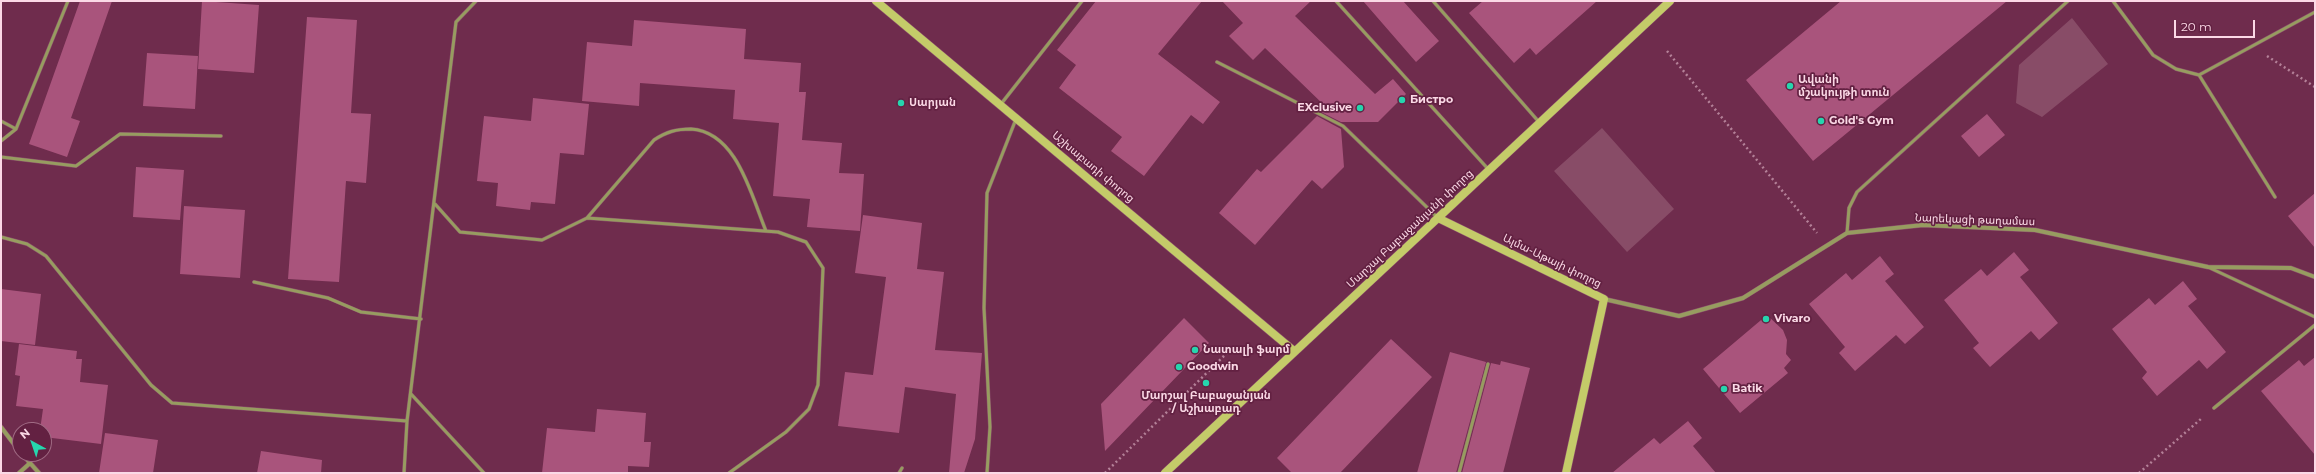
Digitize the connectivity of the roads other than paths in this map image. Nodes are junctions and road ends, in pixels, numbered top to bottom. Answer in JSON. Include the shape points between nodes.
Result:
{"nodes":[{"id":1,"x":68,"y":1,"type":"edge"},
{"id":2,"x":476,"y":1,"type":"edge"},
{"id":3,"x":876,"y":1,"type":"edge"},
{"id":4,"x":1082,"y":1,"type":"edge"},
{"id":5,"x":1336,"y":1,"type":"edge"},
{"id":6,"x":1433,"y":1,"type":"edge"},
{"id":7,"x":1670,"y":1,"type":"edge"},
{"id":8,"x":2068,"y":1,"type":"edge"},
{"id":9,"x":2114,"y":1,"type":"edge"},
{"id":10,"x":2315,"y":12,"type":"edge"},
{"id":11,"x":1217,"y":62,"type":"dead end"},
{"id":12,"x":2199,"y":75,"type":"junction"},
{"id":13,"x":1001,"y":104,"type":"junction"},
{"id":14,"x":1017,"y":117,"type":"junction"},
{"id":15,"x":1,"y":121,"type":"edge"},
{"id":16,"x":1540,"y":123,"type":"junction"},
{"id":17,"x":16,"y":129,"type":"junction"},
{"id":18,"x":221,"y":136,"type":"dead end"},
{"id":19,"x":1,"y":141,"type":"edge"},
{"id":20,"x":1,"y":157,"type":"edge"},
{"id":21,"x":1489,"y":170,"type":"junction"},
{"id":22,"x":2275,"y":197,"type":"dead end"},
{"id":23,"x":435,"y":204,"type":"junction"},
{"id":24,"x":587,"y":218,"type":"junction"},
{"id":25,"x":1438,"y":218,"type":"junction"},
{"id":26,"x":766,"y":231,"type":"junction"},
{"id":27,"x":1847,"y":233,"type":"junction"},
{"id":28,"x":1,"y":237,"type":"edge"},
{"id":29,"x":2208,"y":267,"type":"junction"},
{"id":30,"x":2315,"y":277,"type":"edge"},
{"id":31,"x":254,"y":282,"type":"dead end"},
{"id":32,"x":1604,"y":299,"type":"junction"},
{"id":33,"x":2315,"y":317,"type":"edge"},
{"id":34,"x":421,"y":319,"type":"junction"},
{"id":35,"x":2315,"y":325,"type":"edge"},
{"id":36,"x":1294,"y":351,"type":"junction"},
{"id":37,"x":1488,"y":364,"type":"dead end"},
{"id":38,"x":411,"y":394,"type":"junction"},
{"id":39,"x":2214,"y":408,"type":"road end"},
{"id":40,"x":407,"y":421,"type":"junction"},
{"id":41,"x":1,"y":428,"type":"edge"},
{"id":42,"x":12,"y":442,"type":"edge"},
{"id":43,"x":29,"y":464,"type":"joint"},
{"id":44,"x":902,"y":468,"type":"dead end"},
{"id":45,"x":19,"y":473,"type":"edge"},
{"id":46,"x":39,"y":473,"type":"edge"},
{"id":47,"x":404,"y":473,"type":"edge"},
{"id":48,"x":484,"y":473,"type":"edge"},
{"id":49,"x":729,"y":473,"type":"edge"},
{"id":50,"x":899,"y":473,"type":"edge"},
{"id":51,"x":987,"y":473,"type":"edge"},
{"id":52,"x":1165,"y":473,"type":"edge"},
{"id":53,"x":1459,"y":473,"type":"edge"},
{"id":54,"x":1566,"y":473,"type":"edge"}],
"edges":[{"from":1,"to":17,"type":"lane"},
{"from":2,"to":23,"type":"lane","via":[[456,22]]},
{"from":3,"to":13,"type":"street","name":"Աշխաբադի փողոց"},
{"from":4,"to":13,"type":"lane"},
{"from":5,"to":21,"type":"lane"},
{"from":6,"to":16,"type":"lane"},
{"from":7,"to":16,"type":"street","name":"Մարշալ Բաբաջանյանի փողոց"},
{"from":8,"to":27,"type":"lane","via":[[1857,192],[1849,208]]},
{"from":9,"to":12,"type":"lane","via":[[2153,55],[2176,68]]},
{"from":10,"to":12,"type":"lane"},
{"from":11,"to":25,"type":"lane","via":[[1343,126]]},
{"from":12,"to":22,"type":"lane"},
{"from":13,"to":14,"type":"street","name":"Աշխաբադի փողոց"},
{"from":14,"to":36,"type":"street","name":"Աշխաբադի փողոց"},
{"from":14,"to":51,"type":"lane","via":[[987,193],[984,308],[990,427]]},
{"from":15,"to":17,"type":"lane"},
{"from":16,"to":21,"type":"street","name":"Մարշալ Բաբաջանյանի փողոց"},
{"from":17,"to":19,"type":"lane"},
{"from":18,"to":20,"type":"lane","via":[[120,134],[76,166]]},
{"from":21,"to":25,"type":"street","name":"Մարշալ Բաբաջանյանի փողոց"},
{"from":23,"to":24,"type":"lane","via":[[460,232],[542,240]]},
{"from":23,"to":34,"type":"lane"},
{"from":24,"to":26,"type":"lane"},
{"from":24,"to":26,"type":"lane","via":[[654,140],[668,131],[701,130],[715,136],[728,149]]},
{"from":25,"to":32,"type":"street","name":"Ալմա-Աթայի փողոց"},
{"from":25,"to":36,"type":"street","name":"Մարշալ Բաբաջանյանի փողոց"},
{"from":26,"to":49,"type":"lane","via":[[778,232],[806,242],[823,268],[818,386],[809,409],[786,432]]},
{"from":27,"to":29,"type":"street","name":"Նարեկացի թաղամաս","via":[[1923,225],[2035,230]]},
{"from":27,"to":32,"type":"street","name":"Նարեկացի թաղամաս","via":[[1743,298],[1679,316]]},
{"from":28,"to":40,"type":"lane","via":[[27,244],[46,256],[151,385],[172,404]]},
{"from":29,"to":30,"type":"street","name":"Նարեկացի թաղամաս","via":[[2291,268]]},
{"from":29,"to":33,"type":"lane"},
{"from":31,"to":34,"type":"lane","via":[[328,298],[361,312]]},
{"from":32,"to":54,"type":"street","name":"Ալմա-Աթայի փողոց"},
{"from":34,"to":38,"type":"lane"},
{"from":35,"to":39,"type":"lane"},
{"from":36,"to":52,"type":"street","name":"Մարշալ Բաբաջանյանի փողոց"},
{"from":37,"to":53,"type":"lane"},
{"from":38,"to":40,"type":"lane"},
{"from":38,"to":48,"type":"lane"},
{"from":40,"to":47,"type":"lane"},
{"from":41,"to":42,"type":"street"},
{"from":43,"to":45,"type":"street"},
{"from":43,"to":46,"type":"street"},
{"from":44,"to":50,"type":"lane"}]}
